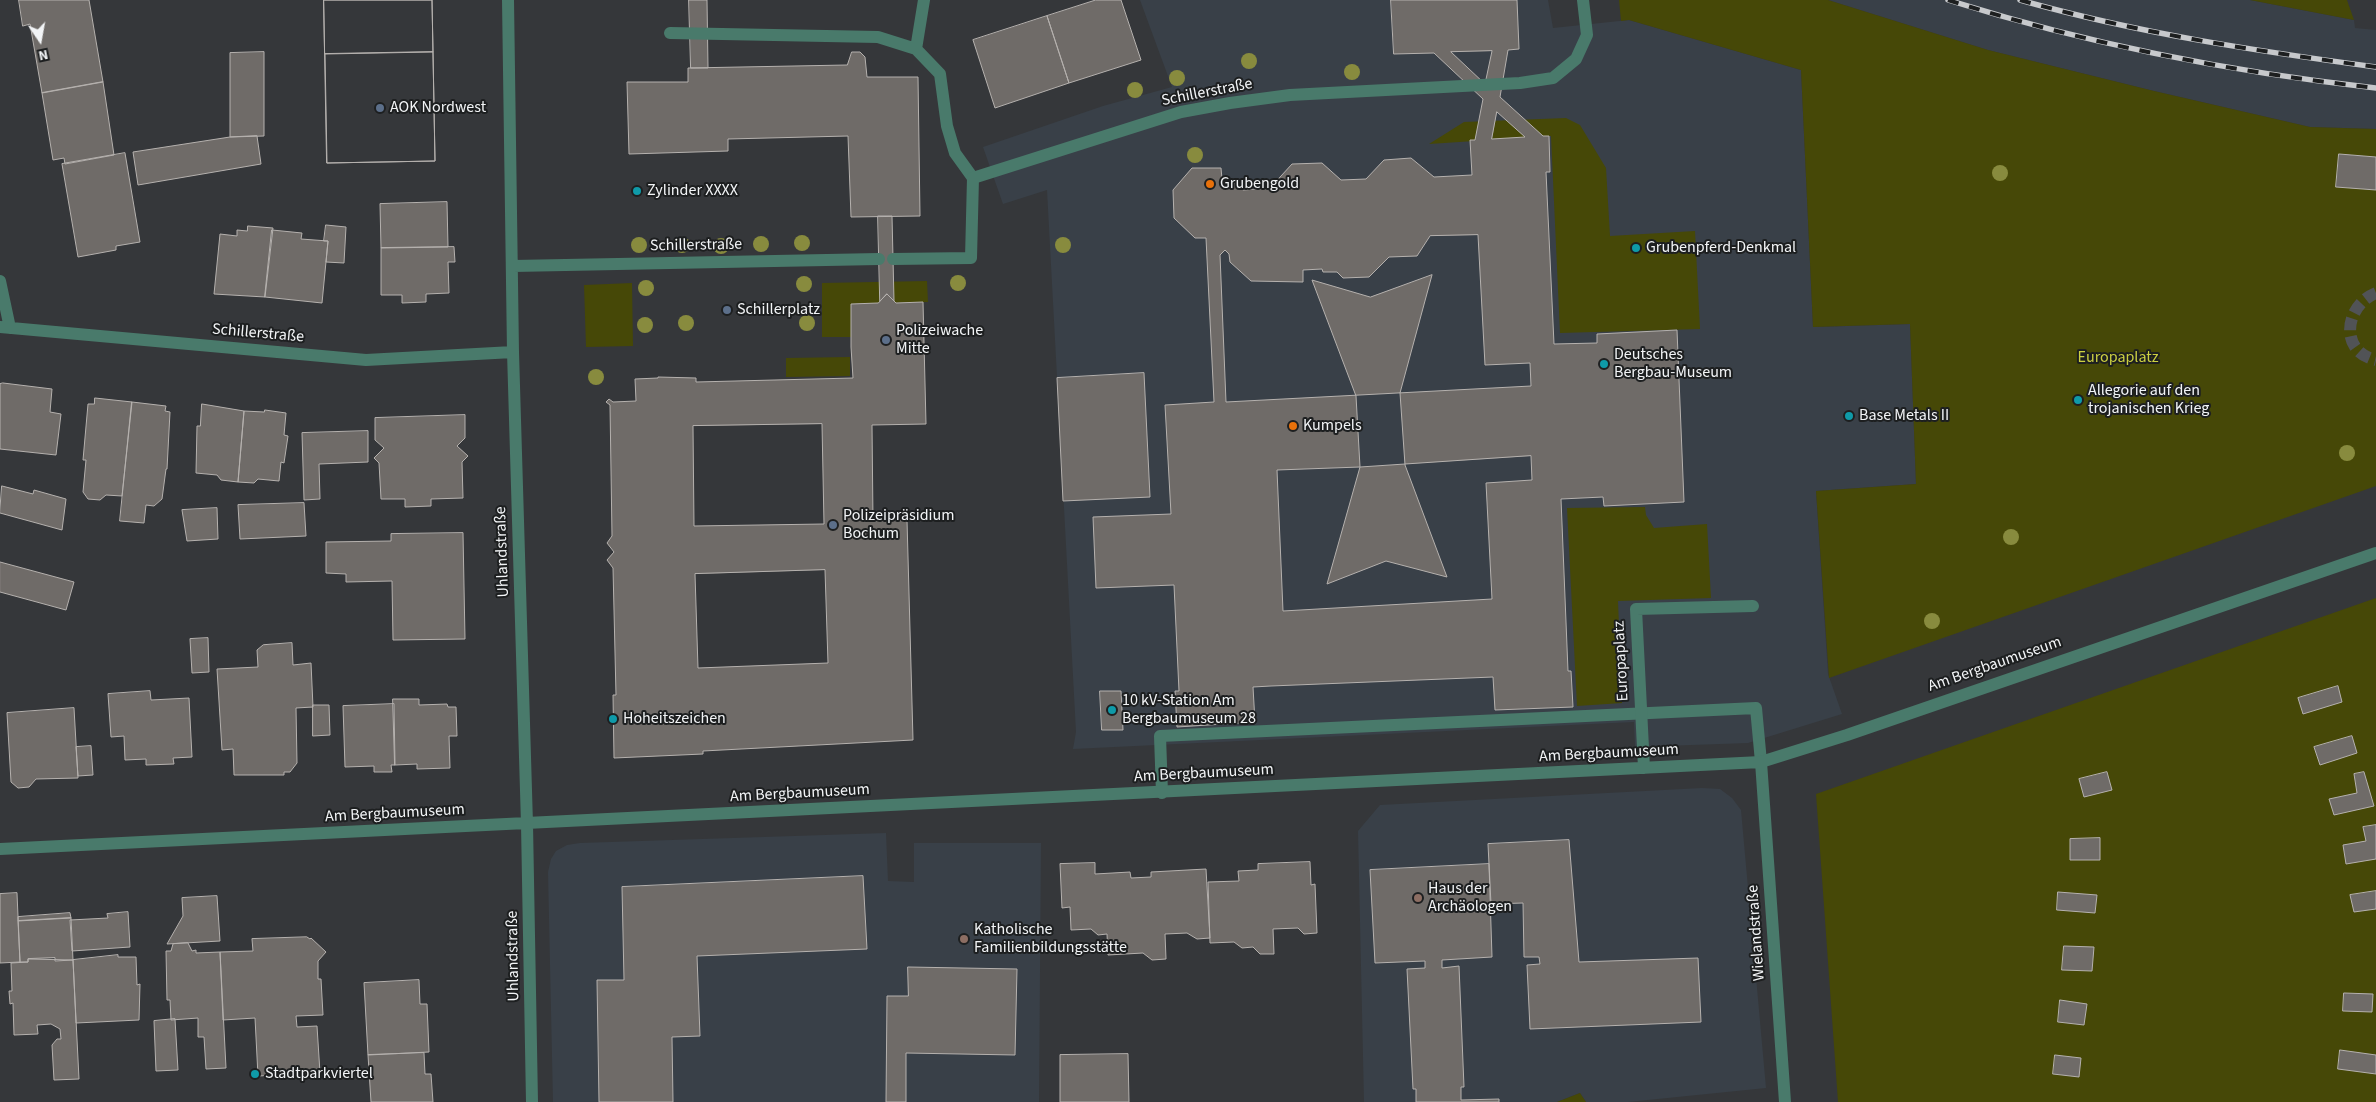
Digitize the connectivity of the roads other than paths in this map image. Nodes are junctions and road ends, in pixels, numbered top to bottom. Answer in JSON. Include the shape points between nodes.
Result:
{"nodes":[{"id":1,"x":508,"y":0,"type":"edge"},
{"id":2,"x":924,"y":0,"type":"edge"},
{"id":3,"x":1583,"y":0,"type":"edge"},
{"id":4,"x":670,"y":33,"type":"dead end"},
{"id":5,"x":916,"y":49,"type":"junction"},
{"id":6,"x":973,"y":178,"type":"junction"},
{"id":7,"x":879,"y":259,"type":"dead end"},
{"id":8,"x":893,"y":259,"type":"dead end"},
{"id":9,"x":513,"y":266,"type":"junction"},
{"id":10,"x":0,"y":281,"type":"edge"},
{"id":11,"x":5,"y":328,"type":"edge"},
{"id":12,"x":513,"y":352,"type":"junction"},
{"id":13,"x":2376,"y":553,"type":"edge"},
{"id":14,"x":1754,"y":606,"type":"dead end"},
{"id":15,"x":1641,"y":712,"type":"junction"},
{"id":16,"x":1761,"y":762,"type":"junction"},
{"id":17,"x":1644,"y":768,"type":"junction"},
{"id":18,"x":1162,"y":792,"type":"junction"},
{"id":19,"x":527,"y":824,"type":"junction"},
{"id":20,"x":0,"y":849,"type":"edge"},
{"id":21,"x":532,"y":1102,"type":"edge"},
{"id":22,"x":1785,"y":1102,"type":"edge"}],
"edges":[{"from":1,"to":9,"type":"street","name":"Uhlandstraße"},
{"from":2,"to":5,"type":"street"},
{"from":3,"to":6,"type":"street","name":"Schillerstraße","via":[[1587,35],[1576,59],[1553,78],[1520,83],[1290,95],[1181,112]]},
{"from":4,"to":5,"type":"street","via":[[878,37]]},
{"from":5,"to":6,"type":"street","via":[[940,74],[947,126],[955,152]]},
{"from":6,"to":8,"type":"street","via":[[971,258]]},
{"from":7,"to":9,"type":"street","name":"Schillerstraße"},
{"from":9,"to":12,"type":"street","name":"Uhlandstraße"},
{"from":10,"to":11,"type":"street"},
{"from":11,"to":12,"type":"street","name":"Schillerstraße","via":[[366,360]]},
{"from":12,"to":19,"type":"street","name":"Uhlandstraße"},
{"from":13,"to":16,"type":"street","name":"Am Bergbaumuseum"},
{"from":14,"to":15,"type":"street","name":"Europaplatz","via":[[1636,610]]},
{"from":15,"to":16,"type":"street","name":"Wielandstraße","via":[[1756,708]]},
{"from":15,"to":17,"type":"street","name":"Europaplatz"},
{"from":15,"to":18,"type":"street","via":[[1160,736]]},
{"from":16,"to":17,"type":"street","name":"Am Bergbaumuseum"},
{"from":16,"to":22,"type":"street","name":"Wielandstraße"},
{"from":17,"to":18,"type":"street","name":"Am Bergbaumuseum"},
{"from":18,"to":19,"type":"street","name":"Am Bergbaumuseum"},
{"from":19,"to":20,"type":"street","name":"Am Bergbaumuseum"},
{"from":19,"to":21,"type":"street","name":"Uhlandstraße"}]}
